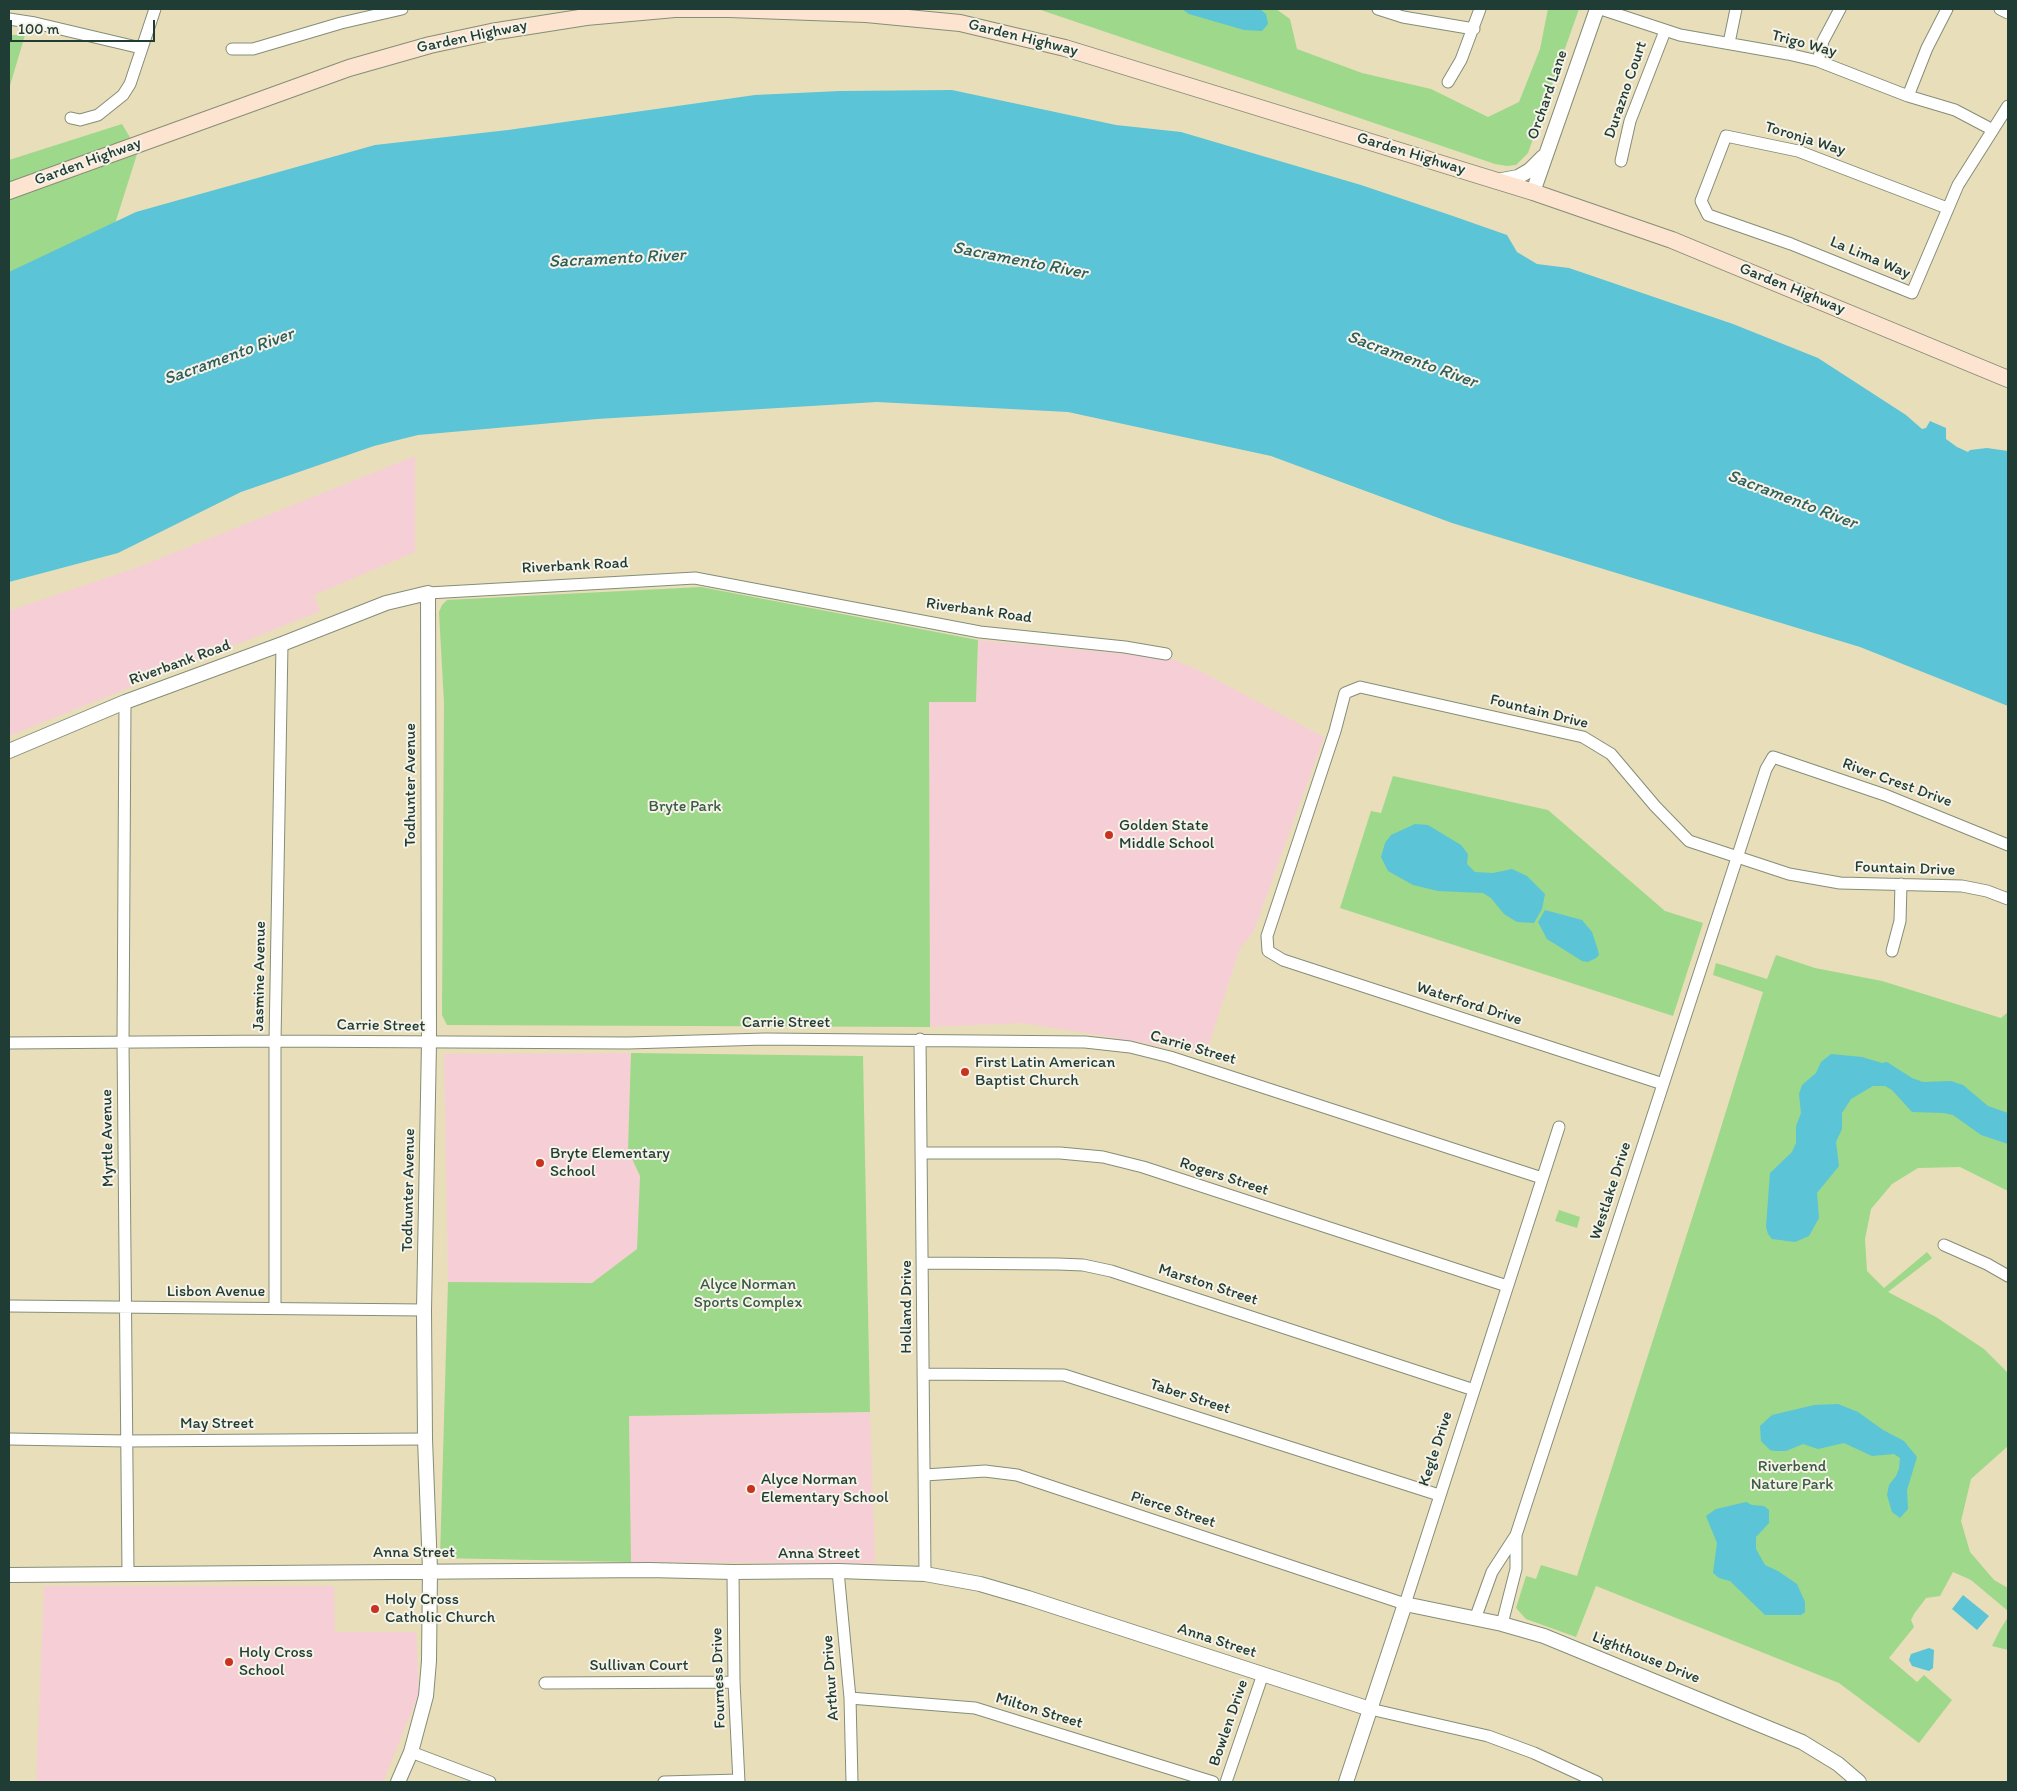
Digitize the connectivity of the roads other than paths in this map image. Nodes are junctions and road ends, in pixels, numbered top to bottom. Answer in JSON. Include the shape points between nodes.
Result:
{"nodes":[{"id":1,"x":155,"y":9,"type":"edge"},
{"id":2,"x":402,"y":9,"type":"edge"},
{"id":3,"x":1378,"y":9,"type":"edge"},
{"id":4,"x":1480,"y":9,"type":"edge"},
{"id":5,"x":1597,"y":9,"type":"edge"},
{"id":6,"x":1601,"y":9,"type":"edge"},
{"id":7,"x":1736,"y":9,"type":"edge"},
{"id":8,"x":1840,"y":9,"type":"edge"},
{"id":9,"x":1947,"y":9,"type":"edge"},
{"id":10,"x":2000,"y":9,"type":"edge"},
{"id":11,"x":386,"y":10,"type":"edge"},
{"id":12,"x":2008,"y":14,"type":"edge"},
{"id":13,"x":9,"y":19,"type":"edge"},
{"id":14,"x":1474,"y":29,"type":"junction"},
{"id":15,"x":1665,"y":31,"type":"junction"},
{"id":16,"x":1729,"y":43,"type":"junction"},
{"id":17,"x":141,"y":48,"type":"junction"},
{"id":18,"x":232,"y":49,"type":"dead end"},
{"id":19,"x":1818,"y":61,"type":"junction"},
{"id":20,"x":1448,"y":82,"type":"dead end"},
{"id":21,"x":1908,"y":96,"type":"junction"},
{"id":22,"x":2008,"y":106,"type":"edge"},
{"id":23,"x":71,"y":118,"type":"dead end"},
{"id":24,"x":1993,"y":130,"type":"junction"},
{"id":25,"x":1546,"y":153,"type":"junction"},
{"id":26,"x":1621,"y":162,"type":"dead end"},
{"id":27,"x":1497,"y":181,"type":"junction"},
{"id":28,"x":9,"y":191,"type":"edge"},
{"id":29,"x":1533,"y":192,"type":"junction"},
{"id":30,"x":1947,"y":208,"type":"junction"},
{"id":31,"x":1704,"y":210,"type":"joint"},
{"id":32,"x":2008,"y":379,"type":"edge"},
{"id":33,"x":428,"y":593,"type":"junction"},
{"id":34,"x":282,"y":644,"type":"junction"},
{"id":35,"x":1166,"y":654,"type":"dead end"},
{"id":36,"x":125,"y":702,"type":"junction"},
{"id":37,"x":9,"y":751,"type":"edge"},
{"id":38,"x":1773,"y":757,"type":"joint"},
{"id":39,"x":2008,"y":845,"type":"edge"},
{"id":40,"x":1737,"y":857,"type":"junction"},
{"id":41,"x":1901,"y":884,"type":"junction"},
{"id":42,"x":2008,"y":899,"type":"edge"},
{"id":43,"x":1268,"y":951,"type":"joint"},
{"id":44,"x":1892,"y":951,"type":"dead end"},
{"id":45,"x":920,"y":1039,"type":"junction"},
{"id":46,"x":275,"y":1041,"type":"junction"},
{"id":47,"x":123,"y":1042,"type":"junction"},
{"id":48,"x":429,"y":1042,"type":"junction"},
{"id":49,"x":9,"y":1043,"type":"edge"},
{"id":50,"x":1663,"y":1084,"type":"junction"},
{"id":51,"x":1559,"y":1127,"type":"dead end"},
{"id":52,"x":923,"y":1153,"type":"junction"},
{"id":53,"x":1542,"y":1178,"type":"junction"},
{"id":54,"x":1944,"y":1245,"type":"dead end"},
{"id":55,"x":923,"y":1262,"type":"junction"},
{"id":56,"x":2008,"y":1276,"type":"edge"},
{"id":57,"x":1507,"y":1286,"type":"junction"},
{"id":58,"x":9,"y":1306,"type":"edge"},
{"id":59,"x":127,"y":1308,"type":"junction"},
{"id":60,"x":275,"y":1308,"type":"junction"},
{"id":61,"x":424,"y":1310,"type":"junction"},
{"id":62,"x":923,"y":1374,"type":"junction"},
{"id":63,"x":1474,"y":1390,"type":"junction"},
{"id":64,"x":9,"y":1439,"type":"edge"},
{"id":65,"x":425,"y":1439,"type":"junction"},
{"id":66,"x":126,"y":1441,"type":"junction"},
{"id":67,"x":926,"y":1475,"type":"junction"},
{"id":68,"x":1439,"y":1495,"type":"junction"},
{"id":69,"x":1516,"y":1535,"type":"junction"},
{"id":70,"x":430,"y":1570,"type":"junction"},
{"id":71,"x":838,"y":1571,"type":"junction"},
{"id":72,"x":733,"y":1572,"type":"junction"},
{"id":73,"x":1492,"y":1572,"type":"junction"},
{"id":74,"x":128,"y":1573,"type":"junction"},
{"id":75,"x":925,"y":1574,"type":"junction"},
{"id":76,"x":9,"y":1575,"type":"edge"},
{"id":77,"x":1513,"y":1578,"type":"junction"},
{"id":78,"x":1405,"y":1604,"type":"junction"},
{"id":79,"x":1475,"y":1619,"type":"junction"},
{"id":80,"x":1502,"y":1624,"type":"junction"},
{"id":81,"x":1262,"y":1674,"type":"junction"},
{"id":82,"x":734,"y":1682,"type":"junction"},
{"id":83,"x":545,"y":1683,"type":"dead end"},
{"id":84,"x":850,"y":1698,"type":"junction"},
{"id":85,"x":1370,"y":1709,"type":"junction"},
{"id":86,"x":411,"y":1752,"type":"junction"},
{"id":87,"x":739,"y":1781,"type":"edge"},
{"id":88,"x":398,"y":1782,"type":"edge"},
{"id":89,"x":490,"y":1782,"type":"edge"},
{"id":90,"x":664,"y":1782,"type":"edge"},
{"id":91,"x":852,"y":1782,"type":"edge"},
{"id":92,"x":1212,"y":1782,"type":"edge"},
{"id":93,"x":1226,"y":1782,"type":"edge"},
{"id":94,"x":1346,"y":1782,"type":"edge"},
{"id":95,"x":1597,"y":1782,"type":"edge"},
{"id":96,"x":1859,"y":1782,"type":"edge"}],
"edges":[{"from":1,"to":17,"type":"street"},
{"from":2,"to":11,"type":"street"},
{"from":3,"to":14,"type":"street","via":[[1403,17]]},
{"from":4,"to":14,"type":"street"},
{"from":5,"to":25,"type":"street","name":"Orchard Lane"},
{"from":6,"to":15,"type":"street","name":"Trigo Way"},
{"from":7,"to":16,"type":"street"},
{"from":8,"to":19,"type":"street","via":[[1823,41]]},
{"from":9,"to":21,"type":"street"},
{"from":10,"to":12,"type":"street"},
{"from":11,"to":18,"type":"street","via":[[253,49]]},
{"from":13,"to":17,"type":"street"},
{"from":14,"to":20,"type":"street"},
{"from":15,"to":16,"type":"street","name":"Trigo Way"},
{"from":15,"to":26,"type":"street","name":"Durazno Court","via":[[1630,121]]},
{"from":16,"to":19,"type":"street","name":"Trigo Way"},
{"from":17,"to":23,"type":"street","via":[[130,84],[115,103],[88,119]]},
{"from":19,"to":21,"type":"street","name":"Trigo Way"},
{"from":21,"to":24,"type":"street","name":"Trigo Way","via":[[1955,110]]},
{"from":22,"to":24,"type":"street","name":"La Lima Way"},
{"from":24,"to":30,"type":"street","name":"La Lima Way"},
{"from":25,"to":27,"type":"street","via":[[1539,163],[1518,177]]},
{"from":25,"to":29,"type":"street","name":"Orchard Lane"},
{"from":27,"to":28,"type":"main road","name":"Garden Highway","via":[[1072,50],[960,23],[866,14],[675,9],[586,16],[430,45],[341,71]]},
{"from":27,"to":29,"type":"main road","name":"Garden Highway"},
{"from":29,"to":32,"type":"main road","name":"Garden Highway","via":[[1672,240]]},
{"from":30,"to":31,"type":"street","name":"Toronja Way","via":[[1798,151],[1726,136],[1701,201]]},
{"from":30,"to":31,"type":"street","name":"La Lima Way","via":[[1912,293],[1792,244],[1708,215]]},
{"from":33,"to":34,"type":"street","name":"Riverbank Road","via":[[386,603]]},
{"from":33,"to":35,"type":"street","name":"Riverbank Road","via":[[695,578],[980,632]]},
{"from":33,"to":48,"type":"street","name":"Todhunter Avenue"},
{"from":34,"to":36,"type":"street","name":"Riverbank Road"},
{"from":34,"to":46,"type":"street","name":"Jasmine Avenue"},
{"from":36,"to":37,"type":"street","name":"Riverbank Road"},
{"from":36,"to":47,"type":"street","name":"Myrtle Avenue"},
{"from":38,"to":39,"type":"street","name":"River Crest Drive","via":[[1885,795]]},
{"from":38,"to":40,"type":"street","name":"Westlake Drive","via":[[1766,769]]},
{"from":40,"to":41,"type":"street","name":"Fountain Drive","via":[[1809,879]]},
{"from":40,"to":43,"type":"street","name":"Fountain Drive","via":[[1689,840],[1655,806],[1612,754],[1583,737],[1360,687],[1345,694],[1267,936]]},
{"from":40,"to":50,"type":"street","name":"Westlake Drive"},
{"from":41,"to":42,"type":"street","name":"Fountain Drive","via":[[1962,886]]},
{"from":41,"to":44,"type":"street","via":[[1900,921]]},
{"from":43,"to":50,"type":"street","name":"Waterford Drive","via":[[1283,960]]},
{"from":45,"to":48,"type":"street","name":"Carrie Street"},
{"from":45,"to":52,"type":"street","name":"Holland Drive"},
{"from":45,"to":53,"type":"street","name":"Carrie Street","via":[[1086,1042],[1149,1052]]},
{"from":46,"to":47,"type":"street","name":"Carrie Street"},
{"from":46,"to":48,"type":"street","name":"Carrie Street"},
{"from":46,"to":60,"type":"street","name":"Jasmine Avenue"},
{"from":47,"to":49,"type":"street","name":"Carrie Street"},
{"from":47,"to":59,"type":"street","name":"Myrtle Avenue"},
{"from":48,"to":61,"type":"street","name":"Todhunter Avenue"},
{"from":50,"to":69,"type":"street","name":"Westlake Drive"},
{"from":51,"to":53,"type":"street","name":"Kegle Drive"},
{"from":52,"to":55,"type":"street","name":"Holland Drive"},
{"from":52,"to":57,"type":"street","name":"Rogers Street","via":[[1060,1153],[1102,1157],[1153,1170]]},
{"from":53,"to":57,"type":"street","name":"Kegle Drive"},
{"from":54,"to":56,"type":"street"},
{"from":55,"to":62,"type":"street","name":"Holland Drive"},
{"from":55,"to":63,"type":"street","name":"Marston Street","via":[[1083,1265],[1111,1271]]},
{"from":57,"to":63,"type":"street","name":"Kegle Drive"},
{"from":58,"to":59,"type":"street","name":"Lisbon Avenue"},
{"from":59,"to":60,"type":"street","name":"Lisbon Avenue"},
{"from":59,"to":66,"type":"street","name":"Myrtle Avenue"},
{"from":60,"to":61,"type":"street","name":"Lisbon Avenue"},
{"from":61,"to":65,"type":"street","name":"Todhunter Avenue"},
{"from":62,"to":67,"type":"street","name":"Holland Drive"},
{"from":62,"to":68,"type":"street","name":"Taber Street","via":[[1064,1375]]},
{"from":63,"to":68,"type":"street","name":"Kegle Drive"},
{"from":64,"to":66,"type":"street","name":"May Street"},
{"from":65,"to":66,"type":"street","name":"May Street"},
{"from":65,"to":70,"type":"street","name":"Todhunter Avenue"},
{"from":66,"to":74,"type":"street","name":"Myrtle Avenue"},
{"from":67,"to":75,"type":"street","name":"Holland Drive"},
{"from":67,"to":78,"type":"street","name":"Pierce Street","via":[[985,1471],[1017,1475]]},
{"from":68,"to":78,"type":"street","name":"Kegle Drive"},
{"from":69,"to":73,"type":"street","name":"Westlake Drive"},
{"from":69,"to":77,"type":"street","name":"Westlake Drive"},
{"from":70,"to":72,"type":"street","name":"Anna Street"},
{"from":70,"to":74,"type":"street","name":"Anna Street"},
{"from":70,"to":86,"type":"street","name":"Todhunter Avenue","via":[[426,1696]]},
{"from":71,"to":72,"type":"street","name":"Anna Street"},
{"from":71,"to":75,"type":"street","name":"Anna Street"},
{"from":71,"to":84,"type":"street","name":"Arthur Drive"},
{"from":72,"to":82,"type":"street","name":"Fourness Drive"},
{"from":73,"to":77,"type":"street"},
{"from":73,"to":79,"type":"street","name":"Westlake Drive"},
{"from":74,"to":76,"type":"street","name":"Anna Street"},
{"from":75,"to":81,"type":"street","name":"Anna Street","via":[[980,1584],[1028,1598]]},
{"from":77,"to":80,"type":"street","name":"Westlake Drive"},
{"from":78,"to":79,"type":"street","name":"Lighthouse Drive"},
{"from":78,"to":85,"type":"street","name":"Kegle Drive"},
{"from":79,"to":80,"type":"street","name":"Lighthouse Drive"},
{"from":80,"to":96,"type":"street","name":"Lighthouse Drive","via":[[1544,1636],[1758,1722],[1802,1742],[1838,1764]]},
{"from":81,"to":85,"type":"street","name":"Anna Street"},
{"from":81,"to":93,"type":"street","name":"Bowlen Drive"},
{"from":82,"to":83,"type":"street","name":"Sullivan Court"},
{"from":82,"to":87,"type":"street","name":"Fourness Drive"},
{"from":84,"to":91,"type":"street","name":"Arthur Drive"},
{"from":84,"to":92,"type":"street","name":"Milton Street","via":[[976,1708]]},
{"from":85,"to":94,"type":"street","name":"Kegle Drive"},
{"from":85,"to":95,"type":"street","name":"Anna Street","via":[[1488,1736]]},
{"from":86,"to":88,"type":"street","name":"Todhunter Avenue"},
{"from":86,"to":89,"type":"street"},
{"from":87,"to":90,"type":"street"}]}
